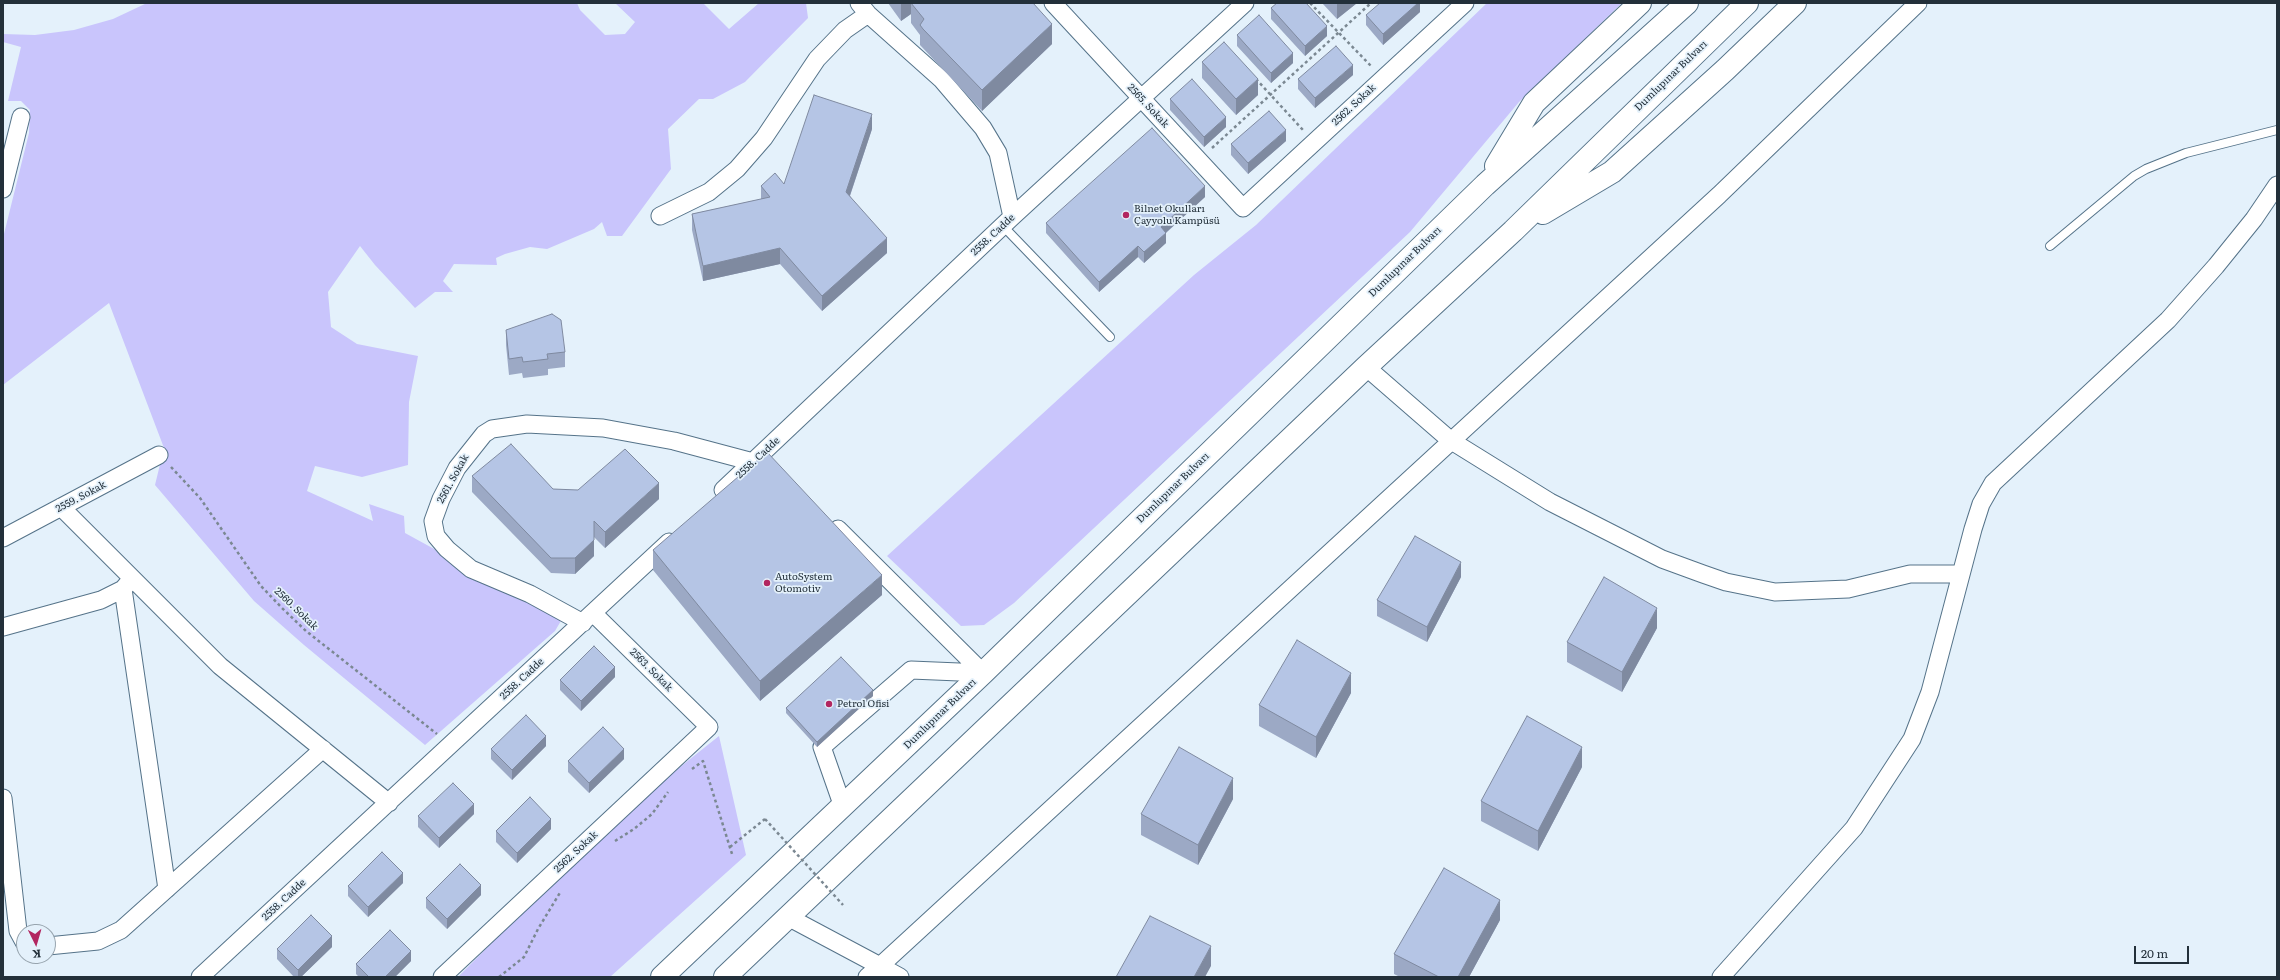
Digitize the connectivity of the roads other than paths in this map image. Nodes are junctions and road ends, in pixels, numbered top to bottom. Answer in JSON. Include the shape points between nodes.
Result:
{"nodes":[{"id":1,"x":1244,"y":3,"type":"edge"},
{"id":2,"x":1465,"y":3,"type":"edge"},
{"id":3,"x":1640,"y":3,"type":"edge"},
{"id":4,"x":1747,"y":3,"type":"edge"},
{"id":5,"x":1795,"y":3,"type":"edge"},
{"id":6,"x":1918,"y":3,"type":"edge"},
{"id":7,"x":1058,"y":5,"type":"edge"},
{"id":8,"x":1682,"y":7,"type":"edge"},
{"id":9,"x":864,"y":8,"type":"edge"},
{"id":10,"x":1141,"y":98,"type":"junction"},
{"id":11,"x":21,"y":117,"type":"dead end"},
{"id":12,"x":2277,"y":130,"type":"edge"},
{"id":13,"x":1485,"y":185,"type":"junction"},
{"id":14,"x":2277,"y":185,"type":"edge"},
{"id":15,"x":3,"y":189,"type":"edge"},
{"id":16,"x":1243,"y":208,"type":"joint"},
{"id":17,"x":660,"y":216,"type":"dead end"},
{"id":18,"x":1007,"y":221,"type":"junction"},
{"id":19,"x":1513,"y":231,"type":"junction"},
{"id":20,"x":2050,"y":246,"type":"dead end"},
{"id":21,"x":1110,"y":337,"type":"dead end"},
{"id":22,"x":1366,"y":367,"type":"junction"},
{"id":23,"x":1450,"y":440,"type":"junction"},
{"id":24,"x":159,"y":455,"type":"road end"},
{"id":25,"x":763,"y":460,"type":"junction"},
{"id":26,"x":713,"y":500,"type":"edge"},
{"id":27,"x":61,"y":507,"type":"junction"},
{"id":28,"x":824,"y":516,"type":"edge"},
{"id":29,"x":679,"y":532,"type":"edge"},
{"id":30,"x":3,"y":538,"type":"edge"},
{"id":31,"x":1960,"y":574,"type":"junction"},
{"id":32,"x":127,"y":584,"type":"junction"},
{"id":33,"x":588,"y":618,"type":"junction"},
{"id":34,"x":3,"y":627,"type":"edge"},
{"id":35,"x":983,"y":673,"type":"junction"},
{"id":36,"x":710,"y":728,"type":"joint"},
{"id":37,"x":322,"y":749,"type":"junction"},
{"id":38,"x":3,"y":798,"type":"edge"},
{"id":39,"x":389,"y":803,"type":"junction"},
{"id":40,"x":843,"y":807,"type":"junction"},
{"id":41,"x":167,"y":889,"type":"junction"},
{"id":42,"x":788,"y":917,"type":"junction"},
{"id":43,"x":17,"y":924,"type":"edge"},
{"id":44,"x":56,"y":945,"type":"edge"},
{"id":45,"x":874,"y":972,"type":"edge"},
{"id":46,"x":200,"y":977,"type":"edge"},
{"id":47,"x":442,"y":977,"type":"edge"},
{"id":48,"x":662,"y":977,"type":"edge"},
{"id":49,"x":725,"y":977,"type":"edge"},
{"id":50,"x":900,"y":977,"type":"edge"},
{"id":51,"x":1721,"y":977,"type":"edge"}],
"edges":[{"from":1,"to":10,"type":"street","name":"2558. Cadde"},
{"from":2,"to":16,"type":"street","name":"2562. Sokak"},
{"from":3,"to":13,"type":"highway","via":[[1534,103]]},
{"from":4,"to":19,"type":"highway","name":"Dumlupınar Bulvarı"},
{"from":5,"to":19,"type":"highway","via":[[1612,172]]},
{"from":6,"to":23,"type":"street","via":[[1719,195]]},
{"from":7,"to":10,"type":"street","name":"2565. Sokak"},
{"from":8,"to":13,"type":"highway","name":"Dumlupınar Bulvarı"},
{"from":9,"to":17,"type":"street","via":[[818,59],[764,138],[737,170],[709,192]]},
{"from":9,"to":18,"type":"street","via":[[942,80],[983,128],[998,153]]},
{"from":10,"to":16,"type":"street","name":"2565. Sokak"},
{"from":10,"to":18,"type":"street","name":"2558. Cadde"},
{"from":11,"to":15,"type":"street"},
{"from":12,"to":20,"type":"lane","via":[[2186,153],[2146,169],[2134,176]]},
{"from":13,"to":35,"type":"highway","name":"Dumlupınar Bulvarı"},
{"from":14,"to":31,"type":"street","via":[[2221,260],[2168,320],[1993,483],[1981,504]]},
{"from":18,"to":21,"type":"lane"},
{"from":18,"to":25,"type":"street","name":"2558. Cadde"},
{"from":19,"to":22,"type":"highway","name":"Dumlupınar Bulvarı"},
{"from":22,"to":23,"type":"street"},
{"from":22,"to":42,"type":"highway","name":"Dumlupınar Bulvarı"},
{"from":23,"to":31,"type":"street","via":[[1550,502],[1604,531],[1662,559],[1726,582],[1775,592],[1824,591],[1848,589],[1910,574]]},
{"from":23,"to":45,"type":"street"},
{"from":24,"to":27,"type":"street","name":"2559. Sokak"},
{"from":25,"to":26,"type":"street","name":"2558. Cadde"},
{"from":25,"to":33,"type":"street","name":"2561. Sokak","via":[[598,428],[527,424],[498,428],[484,434],[457,468],[440,499],[433,521],[436,536],[471,569]]},
{"from":27,"to":30,"type":"street","name":"2559. Sokak"},
{"from":27,"to":32,"type":"street"},
{"from":28,"to":35,"type":"street"},
{"from":29,"to":33,"type":"street","name":"2558. Cadde"},
{"from":31,"to":51,"type":"street","via":[[1930,692],[1912,739],[1854,828]]},
{"from":32,"to":34,"type":"street","via":[[101,600]]},
{"from":32,"to":37,"type":"street"},
{"from":32,"to":41,"type":"street"},
{"from":33,"to":36,"type":"street","name":"2563. Sokak"},
{"from":33,"to":39,"type":"street","name":"2558. Cadde"},
{"from":35,"to":40,"type":"highway","name":"Dumlupınar Bulvarı"},
{"from":35,"to":40,"type":"street","via":[[911,670],[822,747]]},
{"from":36,"to":47,"type":"street","name":"2562. Sokak"},
{"from":37,"to":39,"type":"street"},
{"from":37,"to":41,"type":"street"},
{"from":38,"to":43,"type":"street"},
{"from":39,"to":46,"type":"street","name":"2558. Cadde"},
{"from":40,"to":48,"type":"highway","name":"Dumlupınar Bulvarı"},
{"from":41,"to":44,"type":"street","via":[[125,927],[107,938]]},
{"from":42,"to":45,"type":"street"},
{"from":42,"to":49,"type":"highway","name":"Dumlupınar Bulvarı"},
{"from":45,"to":50,"type":"street"}]}
